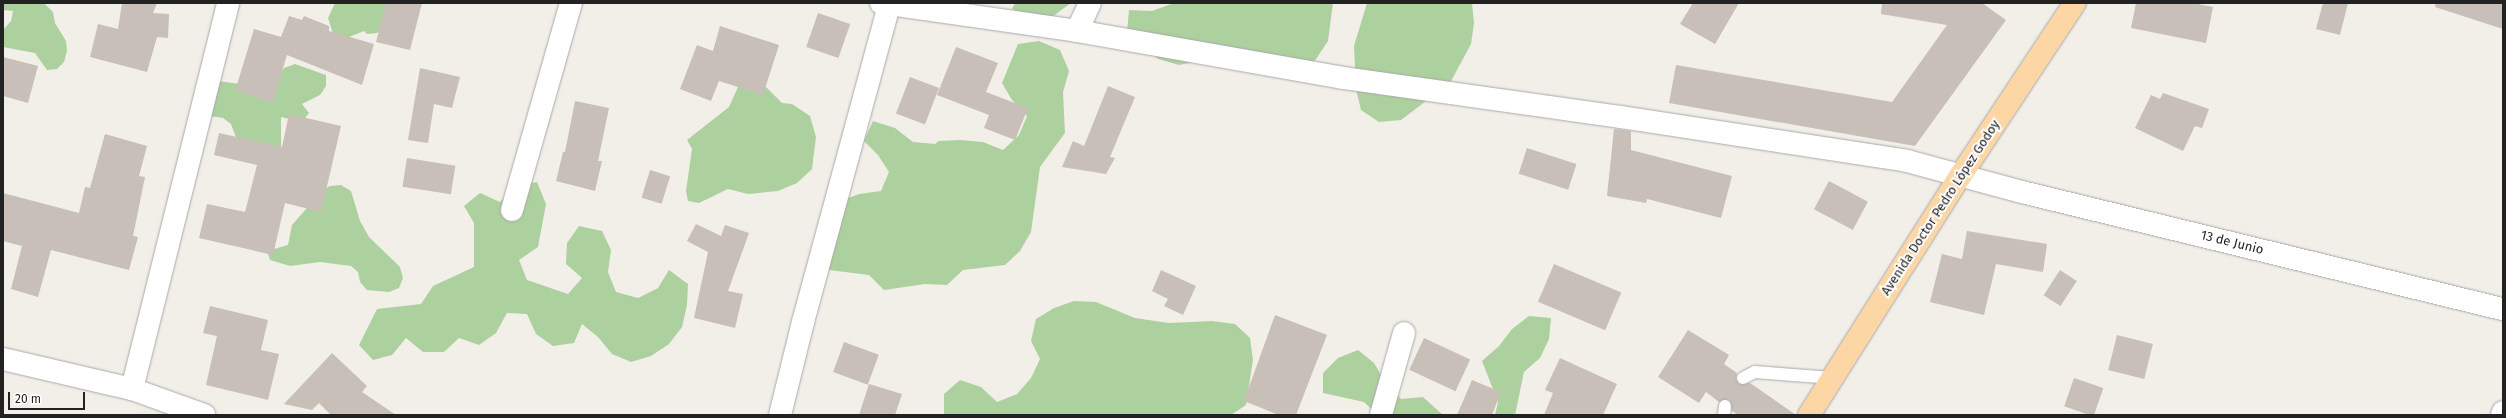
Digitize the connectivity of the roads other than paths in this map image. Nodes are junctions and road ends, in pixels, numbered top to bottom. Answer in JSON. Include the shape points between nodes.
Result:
{"nodes":[{"id":1,"x":228,"y":3,"type":"edge"},
{"id":2,"x":571,"y":3,"type":"edge"},
{"id":3,"x":1090,"y":3,"type":"edge"},
{"id":4,"x":2076,"y":3,"type":"edge"},
{"id":5,"x":885,"y":4,"type":"edge"},
{"id":6,"x":1077,"y":31,"type":"junction"},
{"id":7,"x":1961,"y":175,"type":"junction"},
{"id":8,"x":512,"y":210,"type":"dead end"},
{"id":9,"x":2503,"y":309,"type":"edge"},
{"id":10,"x":1404,"y":333,"type":"dead end"},
{"id":11,"x":3,"y":359,"type":"edge"},
{"id":12,"x":1743,"y":378,"type":"dead end"},
{"id":13,"x":1832,"y":378,"type":"junction"},
{"id":14,"x":132,"y":389,"type":"junction"},
{"id":15,"x":204,"y":415,"type":"edge"},
{"id":16,"x":780,"y":415,"type":"edge"},
{"id":17,"x":1381,"y":415,"type":"edge"},
{"id":18,"x":1809,"y":415,"type":"edge"}],
"edges":[{"from":1,"to":14,"type":"street"},
{"from":2,"to":8,"type":"street"},
{"from":3,"to":6,"type":"street"},
{"from":4,"to":7,"type":"main road","name":"Avenida Doctor Pedro López Godoy"},
{"from":5,"to":6,"type":"street","name":"13 de Junio"},
{"from":5,"to":16,"type":"street"},
{"from":6,"to":7,"type":"street","name":"13 de Junio","via":[[1343,78],[1907,161]]},
{"from":7,"to":9,"type":"street","name":"13 de Junio"},
{"from":7,"to":13,"type":"main road","name":"Avenida Doctor Pedro López Godoy"},
{"from":10,"to":17,"type":"street"},
{"from":11,"to":14,"type":"street"},
{"from":12,"to":13,"type":"lane","via":[[1755,372]]},
{"from":13,"to":18,"type":"main road","name":"Avenida Doctor Pedro López Godoy"},
{"from":14,"to":15,"type":"street"}]}
